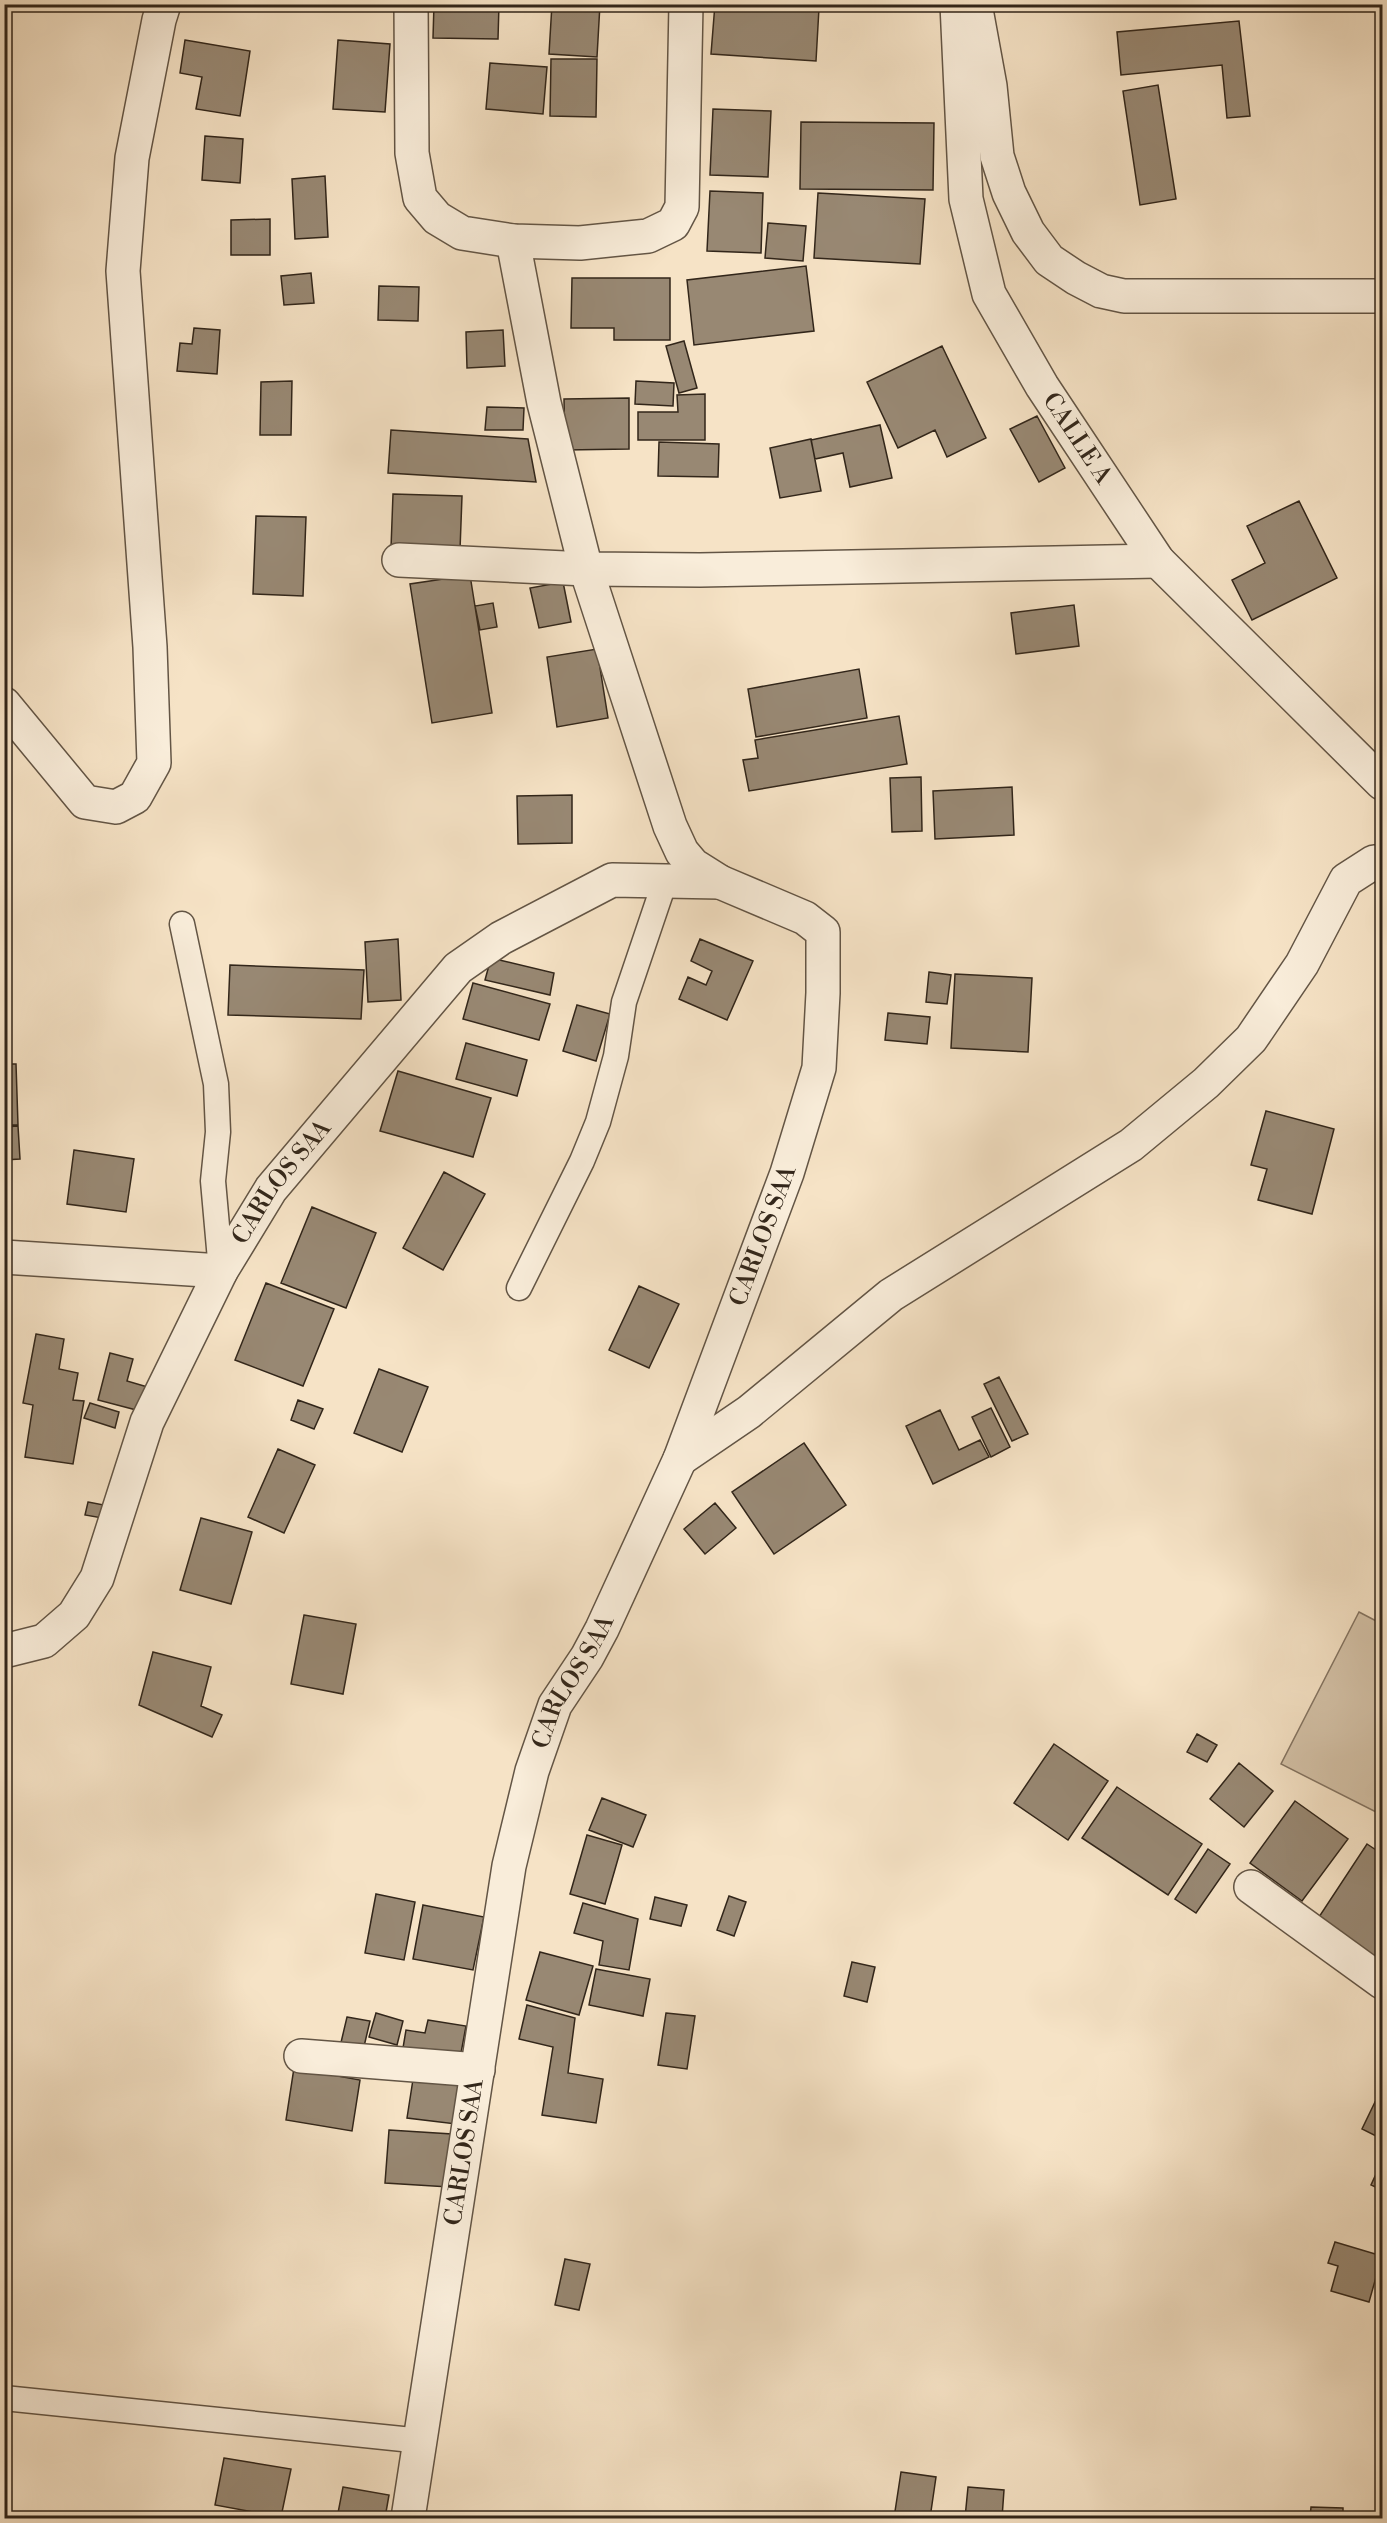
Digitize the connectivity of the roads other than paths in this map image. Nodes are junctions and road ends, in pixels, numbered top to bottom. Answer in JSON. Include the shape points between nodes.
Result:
{"nodes":[{"id":1,"x":164,"y":4,"type":"edge"},
{"id":2,"x":411,"y":4,"type":"edge"},
{"id":3,"x":686,"y":4,"type":"edge"},
{"id":4,"x":957,"y":4,"type":"edge"},
{"id":5,"x":975,"y":4,"type":"edge"},
{"id":6,"x":513,"y":241,"type":"junction"},
{"id":7,"x":1383,"y":296,"type":"edge"},
{"id":8,"x":399,"y":560,"type":"dead end"},
{"id":9,"x":1158,"y":561,"type":"junction"},
{"id":10,"x":586,"y":569,"type":"junction"},
{"id":11,"x":4,"y":704,"type":"edge"},
{"id":12,"x":1383,"y":783,"type":"edge"},
{"id":13,"x":1383,"y":865,"type":"edge"},
{"id":14,"x":665,"y":881,"type":"junction"},
{"id":15,"x":720,"y":882,"type":"junction"},
{"id":16,"x":182,"y":924,"type":"dead end"},
{"id":17,"x":4,"y":1257,"type":"edge"},
{"id":18,"x":221,"y":1271,"type":"junction"},
{"id":19,"x":519,"y":1288,"type":"dead end"},
{"id":20,"x":680,"y":1459,"type":"junction"},
{"id":21,"x":4,"y":1651,"type":"edge"},
{"id":22,"x":1251,"y":1887,"type":"dead end"},
{"id":23,"x":1383,"y":1982,"type":"edge"},
{"id":24,"x":301,"y":2056,"type":"dead end"},
{"id":25,"x":478,"y":2070,"type":"junction"},
{"id":26,"x":4,"y":2398,"type":"edge"},
{"id":27,"x":422,"y":2441,"type":"junction"},
{"id":28,"x":408,"y":2518,"type":"edge"}],
"edges":[{"from":1,"to":11,"type":"street","via":[[132,158],[123,271],[150,647],[154,763],[135,797],[116,807],[85,802]]},
{"from":2,"to":6,"type":"street","via":[[412,153],[420,198],[437,218],[462,233]]},
{"from":3,"to":6,"type":"street","via":[[682,207],[673,224],[648,236],[580,243]]},
{"from":4,"to":9,"type":"street","name":"CALLE A","via":[[966,199],[989,294],[1042,386]]},
{"from":5,"to":7,"type":"street","via":[[990,86],[997,156],[1028,232],[1049,260],[1101,291],[1124,296]]},
{"from":6,"to":10,"type":"street","via":[[544,404]]},
{"from":8,"to":10,"type":"street"},
{"from":9,"to":10,"type":"street"},
{"from":9,"to":12,"type":"street","name":"CALLE A"},
{"from":10,"to":15,"type":"street","via":[[670,826],[693,865]]},
{"from":13,"to":20,"type":"street","via":[[1374,862],[1346,880],[1302,964],[1251,1040],[1206,1083],[1131,1144],[891,1296],[749,1412]]},
{"from":14,"to":15,"type":"street","name":"CARLOS SAA"},
{"from":14,"to":18,"type":"street","name":"CARLOS SAA","via":[[612,880],[501,938],[458,968],[271,1189]]},
{"from":14,"to":19,"type":"lane","via":[[624,1002],[616,1056],[598,1122]]},
{"from":15,"to":20,"type":"street","name":"CARLOS SAA","via":[[805,918],[823,932],[819,1068],[787,1173]]},
{"from":16,"to":18,"type":"lane","via":[[216,1084],[218,1132],[213,1181]]},
{"from":17,"to":18,"type":"street"},
{"from":18,"to":21,"type":"street","name":"CARLOS SAA","via":[[147,1422],[97,1578],[74,1615],[44,1641]]},
{"from":20,"to":25,"type":"street","name":"CARLOS SAA","via":[[602,1629],[555,1705],[532,1771],[509,1866]]},
{"from":22,"to":23,"type":"street"},
{"from":24,"to":25,"type":"street"},
{"from":25,"to":27,"type":"street","name":"CARLOS SAA"},
{"from":26,"to":27,"type":"lane"},
{"from":27,"to":28,"type":"street","name":"CARLOS SAA"}]}
